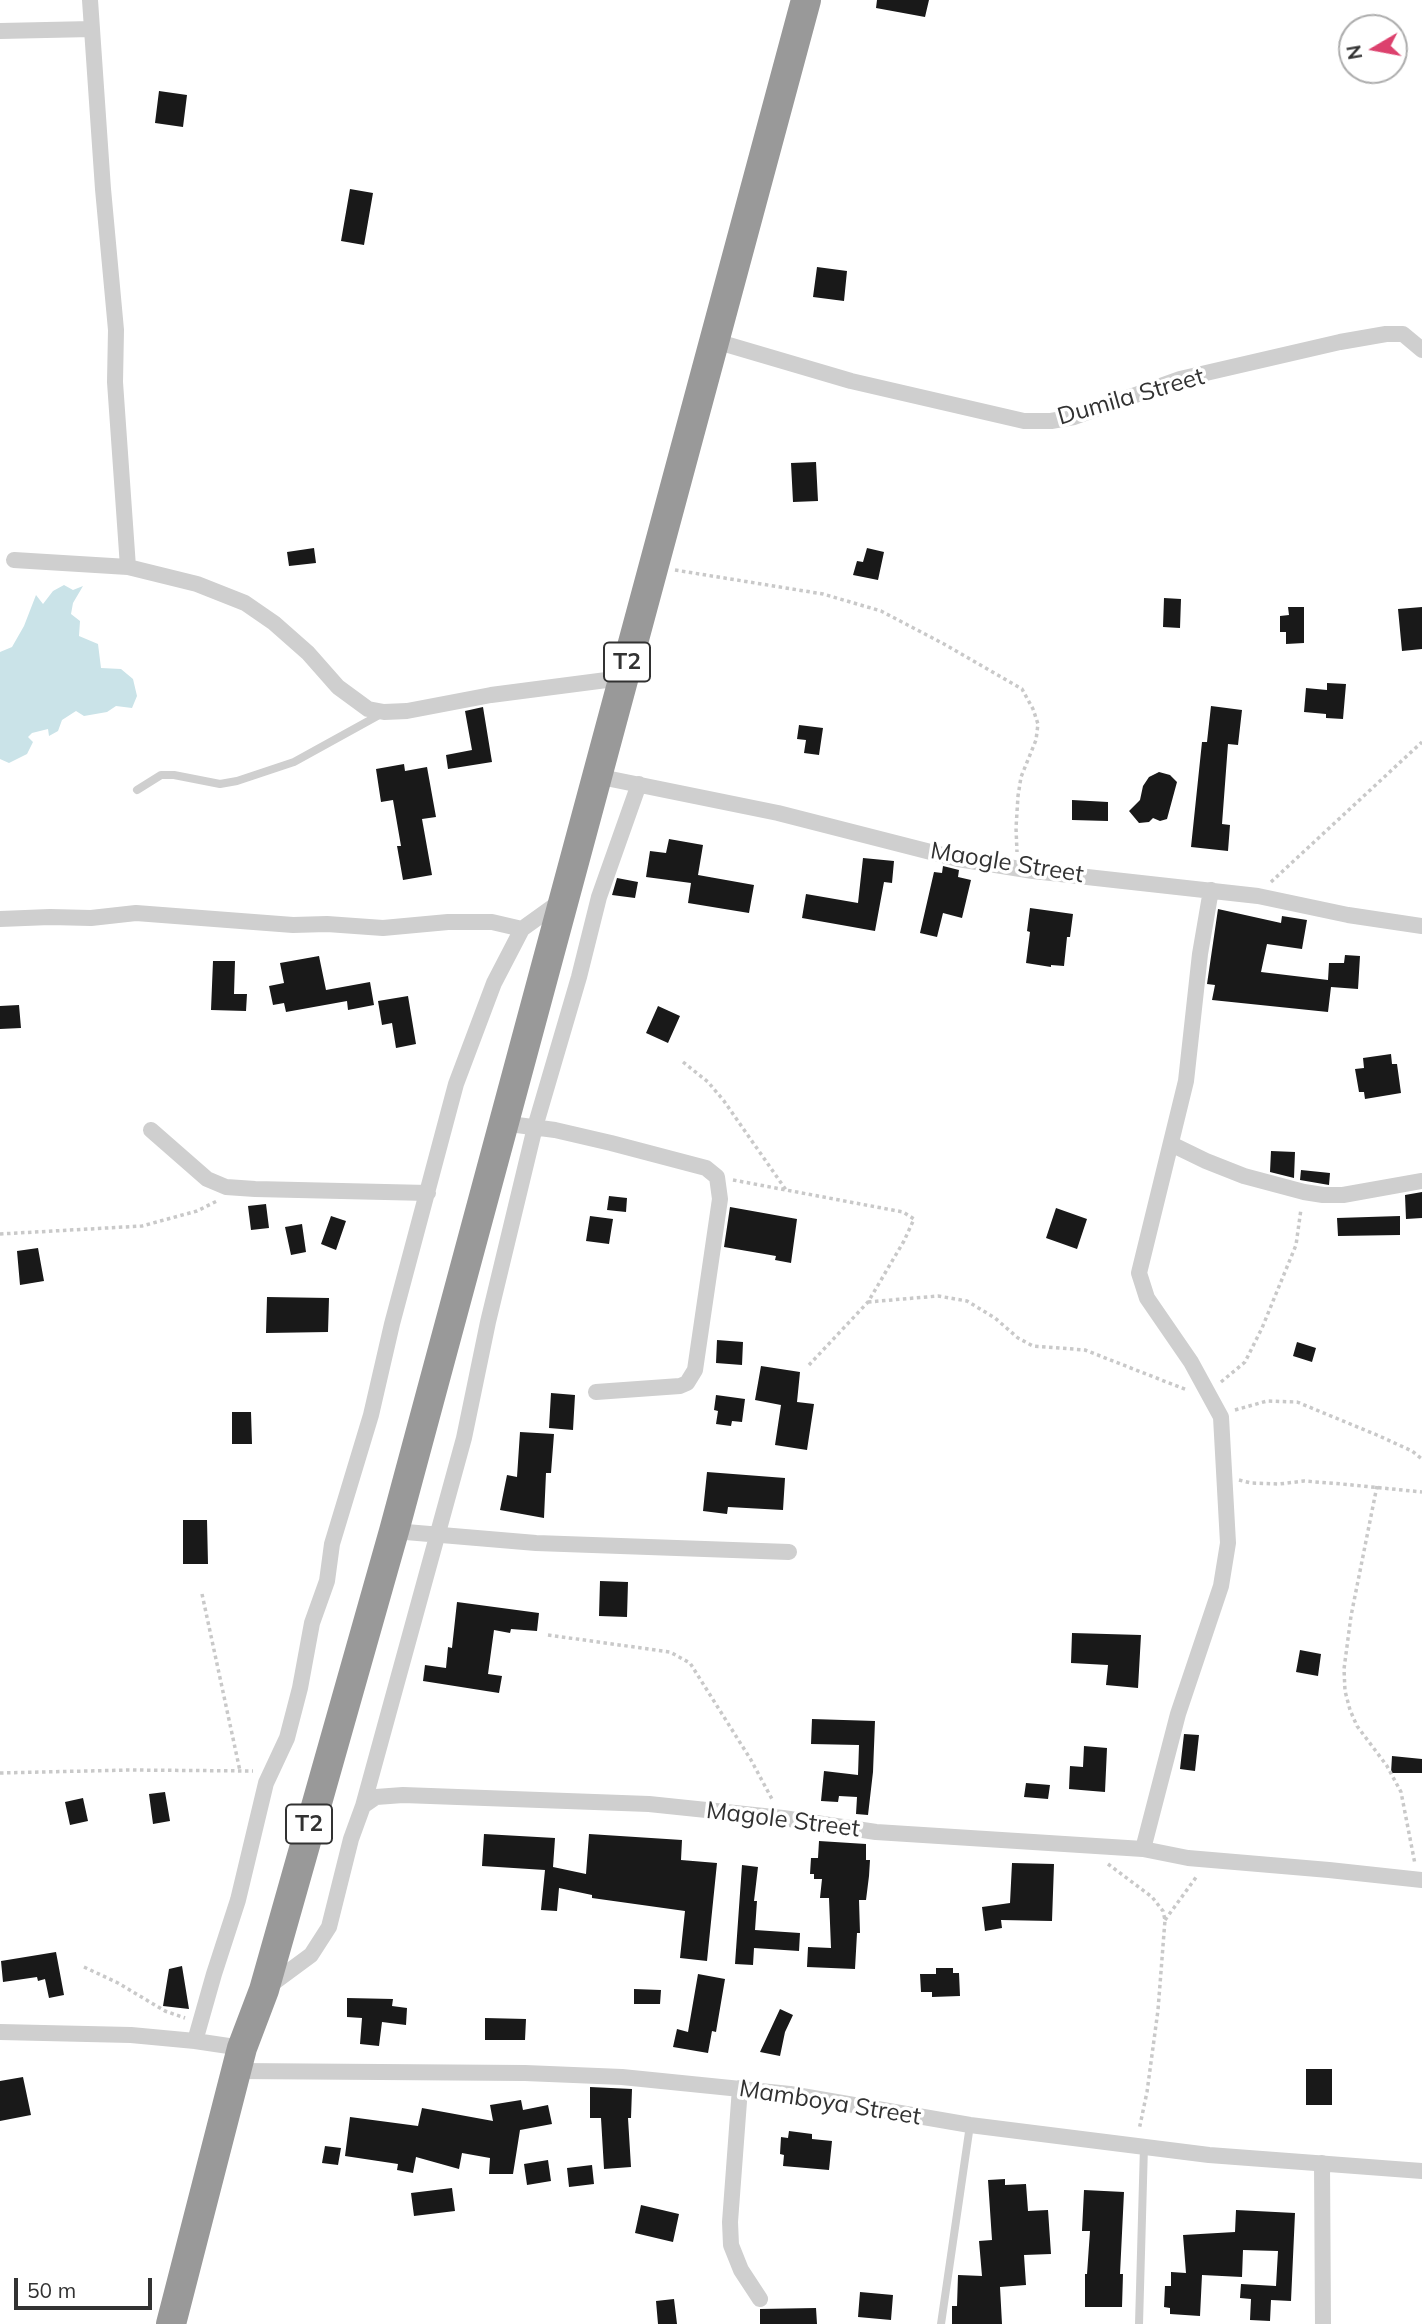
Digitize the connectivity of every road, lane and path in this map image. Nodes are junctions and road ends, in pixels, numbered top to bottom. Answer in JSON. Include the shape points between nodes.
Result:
{"nodes":[{"id":1,"x":90,"y":0,"type":"edge"},
{"id":2,"x":806,"y":0,"type":"edge"},
{"id":3,"x":92,"y":29,"type":"junction"},
{"id":4,"x":0,"y":32,"type":"edge"},
{"id":5,"x":715,"y":341,"type":"junction"},
{"id":6,"x":1422,"y":350,"type":"edge"},
{"id":7,"x":14,"y":559,"type":"dead end"},
{"id":8,"x":652,"y":566,"type":"junction"},
{"id":9,"x":128,"y":567,"type":"junction"},
{"id":10,"x":622,"y":678,"type":"junction"},
{"id":11,"x":384,"y":712,"type":"junction"},
{"id":12,"x":1422,"y":742,"type":"edge"},
{"id":13,"x":596,"y":776,"type":"junction"},
{"id":14,"x":639,"y":784,"type":"junction"},
{"id":15,"x":137,"y":790,"type":"dead end"},
{"id":16,"x":1018,"y":868,"type":"junction"},
{"id":17,"x":1211,"y":890,"type":"junction"},
{"id":18,"x":1258,"y":896,"type":"junction"},
{"id":19,"x":563,"y":900,"type":"junction"},
{"id":20,"x":0,"y":919,"type":"edge"},
{"id":21,"x":1422,"y":926,"type":"edge"},
{"id":22,"x":522,"y":929,"type":"junction"},
{"id":23,"x":683,"y":1062,"type":"dead end"},
{"id":24,"x":502,"y":1123,"type":"junction"},
{"id":25,"x":535,"y":1127,"type":"junction"},
{"id":26,"x":150,"y":1130,"type":"dead end"},
{"id":27,"x":1171,"y":1144,"type":"junction"},
{"id":28,"x":717,"y":1177,"type":"junction"},
{"id":29,"x":1422,"y":1181,"type":"edge"},
{"id":30,"x":241,"y":1188,"type":"junction"},
{"id":31,"x":786,"y":1190,"type":"junction"},
{"id":32,"x":1304,"y":1192,"type":"junction"},
{"id":33,"x":428,"y":1193,"type":"junction"},
{"id":34,"x":0,"y":1234,"type":"edge"},
{"id":35,"x":868,"y":1302,"type":"junction"},
{"id":36,"x":809,"y":1366,"type":"dead end"},
{"id":37,"x":596,"y":1392,"type":"dead end"},
{"id":38,"x":1209,"y":1394,"type":"junction"},
{"id":39,"x":1221,"y":1416,"type":"junction"},
{"id":40,"x":1422,"y":1459,"type":"edge"},
{"id":41,"x":1223,"y":1476,"type":"junction"},
{"id":42,"x":1377,"y":1486,"type":"junction"},
{"id":43,"x":1422,"y":1492,"type":"edge"},
{"id":44,"x":394,"y":1531,"type":"junction"},
{"id":45,"x":437,"y":1535,"type":"junction"},
{"id":46,"x":789,"y":1552,"type":"dead end"},
{"id":47,"x":202,"y":1594,"type":"dead end"},
{"id":48,"x":548,"y":1634,"type":"dead end"},
{"id":49,"x":272,"y":1770,"type":"junction"},
{"id":50,"x":240,"y":1771,"type":"junction"},
{"id":51,"x":0,"y":1773,"type":"edge"},
{"id":52,"x":363,"y":1806,"type":"junction"},
{"id":53,"x":783,"y":1818,"type":"junction"},
{"id":54,"x":1087,"y":1845,"type":"junction"},
{"id":55,"x":1143,"y":1849,"type":"junction"},
{"id":56,"x":1210,"y":1860,"type":"junction"},
{"id":57,"x":1420,"y":1880,"type":"edge"},
{"id":58,"x":1165,"y":1920,"type":"junction"},
{"id":59,"x":84,"y":1967,"type":"dead end"},
{"id":60,"x":264,"y":1990,"type":"junction"},
{"id":61,"x":200,"y":2023,"type":"junction"},
{"id":62,"x":0,"y":2032,"type":"edge"},
{"id":63,"x":195,"y":2041,"type":"junction"},
{"id":64,"x":239,"y":2060,"type":"junction"},
{"id":65,"x":740,"y":2088,"type":"junction"},
{"id":66,"x":970,"y":2125,"type":"junction"},
{"id":67,"x":1140,"y":2146,"type":"junction"},
{"id":68,"x":1322,"y":2163,"type":"junction"},
{"id":69,"x":1422,"y":2171,"type":"edge"},
{"id":70,"x":760,"y":2299,"type":"dead end"},
{"id":71,"x":171,"y":2324,"type":"edge"},
{"id":72,"x":941,"y":2324,"type":"edge"},
{"id":73,"x":1139,"y":2324,"type":"edge"},
{"id":74,"x":1323,"y":2324,"type":"edge"}],
"edges":[{"from":1,"to":3,"type":"street"},
{"from":2,"to":5,"type":"highway","number":"T2"},
{"from":3,"to":4,"type":"street"},
{"from":3,"to":9,"type":"street","via":[[116,330],[115,382]]},
{"from":5,"to":6,"type":"street","name":"Dumila Street","via":[[851,381],[1024,421],[1074,417],[1180,379],[1340,342],[1403,334]]},
{"from":5,"to":8,"type":"highway","number":"T2"},
{"from":7,"to":9,"type":"street"},
{"from":8,"to":10,"type":"highway","number":"T2"},
{"from":8,"to":16,"type":"path","via":[[823,594],[881,611],[1022,690],[1038,724],[1018,796]]},
{"from":9,"to":11,"type":"street","via":[[197,584],[245,603],[308,653],[338,687],[368,709]]},
{"from":10,"to":11,"type":"street"},
{"from":10,"to":13,"type":"highway","number":"T2"},
{"from":11,"to":15,"type":"lane","via":[[294,762],[237,781],[205,782],[161,775]]},
{"from":12,"to":18,"type":"path"},
{"from":13,"to":14,"type":"street","name":"Maogle Street"},
{"from":13,"to":19,"type":"highway","number":"T2"},
{"from":14,"to":16,"type":"street","name":"Maogle Street","via":[[778,813],[958,859]]},
{"from":14,"to":25,"type":"street","via":[[599,897]]},
{"from":16,"to":17,"type":"street","name":"Maogle Street"},
{"from":17,"to":18,"type":"street","name":"Maogle Street"},
{"from":17,"to":27,"type":"street","via":[[1186,1081]]},
{"from":18,"to":21,"type":"street","name":"Maogle Street"},
{"from":19,"to":22,"type":"street"},
{"from":19,"to":24,"type":"highway","number":"T2"},
{"from":20,"to":22,"type":"street","via":[[135,913],[383,928],[492,922]]},
{"from":22,"to":33,"type":"street","via":[[494,983],[456,1084]]},
{"from":23,"to":31,"type":"path","via":[[724,1101]]},
{"from":24,"to":25,"type":"street"},
{"from":24,"to":44,"type":"highway","number":"T2"},
{"from":25,"to":28,"type":"street","via":[[706,1168]]},
{"from":25,"to":45,"type":"street","via":[[464,1438]]},
{"from":26,"to":30,"type":"street","via":[[207,1179]]},
{"from":27,"to":32,"type":"street","via":[[1244,1176]]},
{"from":27,"to":38,"type":"street","via":[[1139,1273],[1147,1298]]},
{"from":28,"to":31,"type":"path"},
{"from":28,"to":37,"type":"street","via":[[720,1199],[695,1370],[680,1386]]},
{"from":29,"to":32,"type":"street","via":[[1343,1195]]},
{"from":30,"to":33,"type":"street"},
{"from":30,"to":34,"type":"path","via":[[197,1211],[142,1226]]},
{"from":31,"to":35,"type":"path","via":[[903,1212],[914,1219]]},
{"from":32,"to":38,"type":"path","via":[[1296,1245],[1262,1328],[1245,1362]]},
{"from":33,"to":49,"type":"street","via":[[371,1415],[332,1544],[287,1738]]},
{"from":35,"to":36,"type":"path"},
{"from":35,"to":38,"type":"path","via":[[938,1296],[967,1301],[1033,1346],[1085,1350]]},
{"from":38,"to":39,"type":"street"},
{"from":39,"to":40,"type":"path","via":[[1267,1401],[1297,1402]]},
{"from":39,"to":41,"type":"street"},
{"from":41,"to":42,"type":"path","via":[[1251,1483]]},
{"from":41,"to":55,"type":"street","via":[[1228,1543],[1221,1586],[1178,1714]]},
{"from":42,"to":43,"type":"path"},
{"from":42,"to":57,"type":"path","via":[[1351,1616],[1345,1691],[1357,1726],[1401,1792]]},
{"from":44,"to":45,"type":"street"},
{"from":44,"to":60,"type":"highway","number":"T2"},
{"from":45,"to":46,"type":"street"},
{"from":45,"to":52,"type":"street"},
{"from":47,"to":50,"type":"path"},
{"from":48,"to":53,"type":"path","via":[[670,1652],[690,1662]]},
{"from":49,"to":50,"type":"path"},
{"from":49,"to":61,"type":"street"},
{"from":50,"to":51,"type":"path"},
{"from":52,"to":53,"type":"street","name":"Magole Street","via":[[376,1797],[403,1795],[649,1804]]},
{"from":52,"to":60,"type":"street","via":[[329,1927],[311,1955]]},
{"from":53,"to":54,"type":"street","name":"Magole Street","via":[[876,1832]]},
{"from":54,"to":55,"type":"street","name":"Magole Street"},
{"from":54,"to":58,"type":"path","via":[[1152,1897]]},
{"from":55,"to":56,"type":"street","name":"Magole Street"},
{"from":56,"to":57,"type":"street","name":"Magole Street"},
{"from":56,"to":58,"type":"path"},
{"from":58,"to":67,"type":"path"},
{"from":59,"to":61,"type":"path","via":[[165,2011]]},
{"from":60,"to":64,"type":"highway","number":"T2"},
{"from":61,"to":63,"type":"street"},
{"from":62,"to":63,"type":"street","name":"Mamboya Street"},
{"from":63,"to":64,"type":"street","name":"Mamboya Street"},
{"from":64,"to":65,"type":"street","name":"Mamboya Street","via":[[622,2077]]},
{"from":64,"to":71,"type":"highway","number":"T2"},
{"from":65,"to":66,"type":"street","name":"Mamboya Street"},
{"from":65,"to":70,"type":"street","via":[[731,2245]]},
{"from":66,"to":67,"type":"street","name":"Mamboya Street"},
{"from":66,"to":72,"type":"lane"},
{"from":67,"to":68,"type":"street","name":"Mamboya Street"},
{"from":67,"to":73,"type":"lane"},
{"from":68,"to":69,"type":"street","name":"Mamboya Street"},
{"from":68,"to":74,"type":"street"}]}
